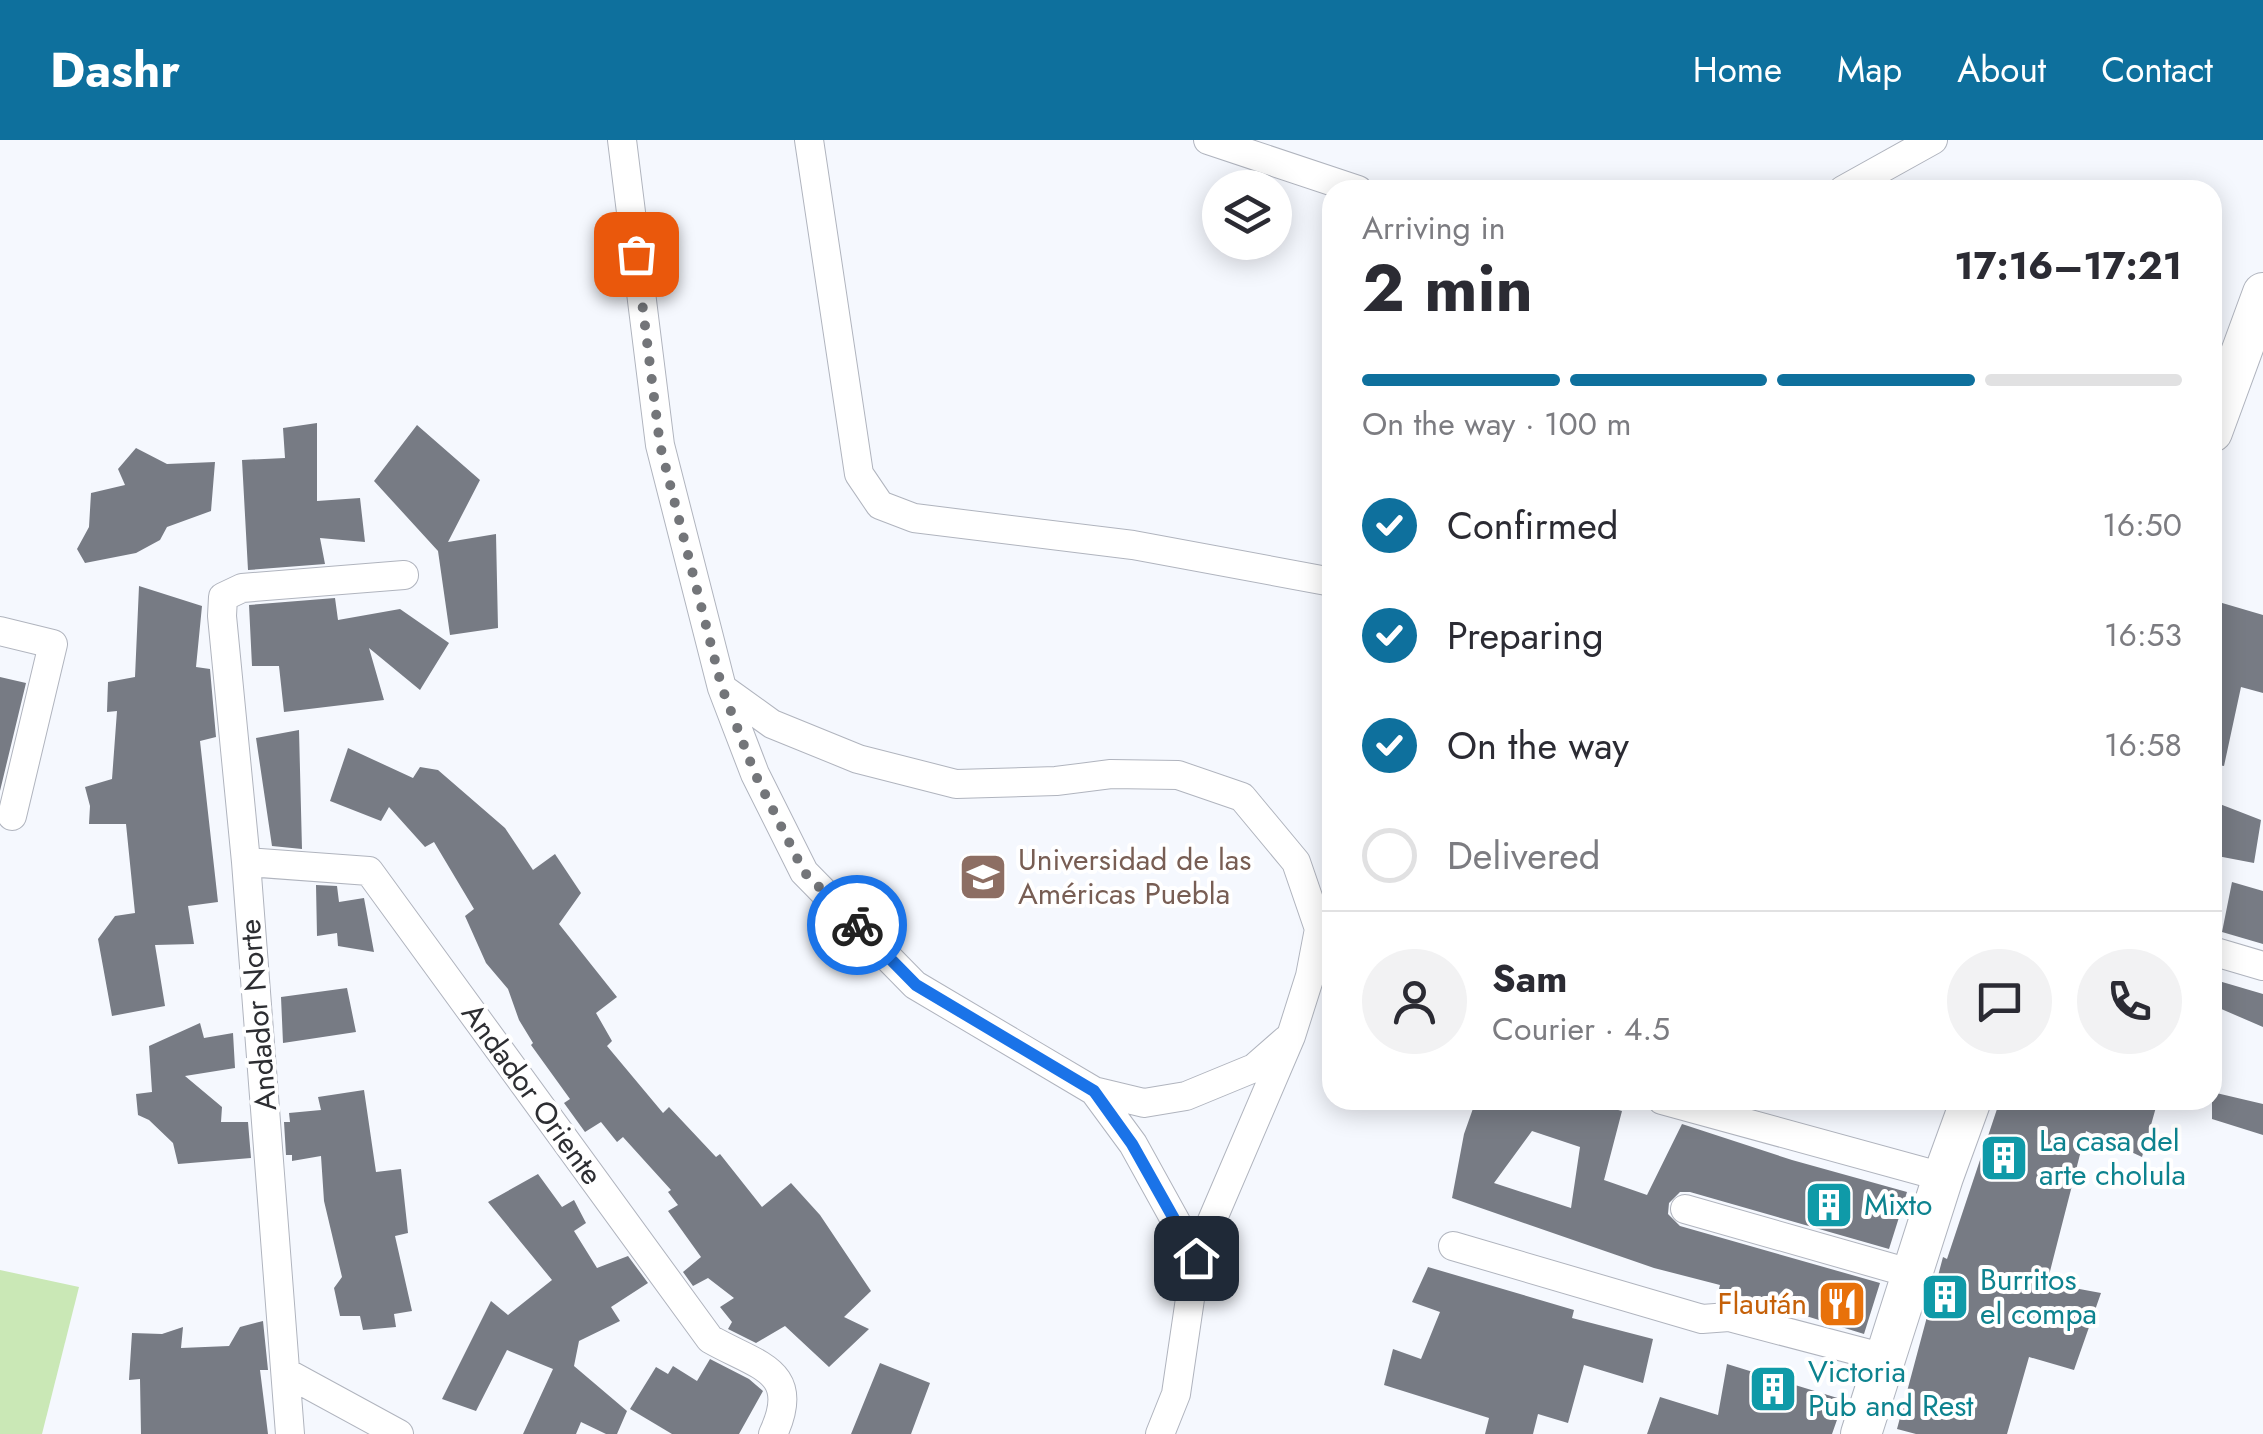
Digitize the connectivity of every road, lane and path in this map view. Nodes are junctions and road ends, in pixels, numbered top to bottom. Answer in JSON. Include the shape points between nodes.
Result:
{"nodes":[{"id":1,"x":622,"y":140,"type":"edge"},
{"id":2,"x":809,"y":140,"type":"edge"},
{"id":3,"x":1208,"y":140,"type":"edge"},
{"id":4,"x":1933,"y":140,"type":"edge"},
{"id":5,"x":1328,"y":180,"type":"edge"},
{"id":6,"x":1861,"y":180,"type":"edge"},
{"id":7,"x":2263,"y":293,"type":"edge"},
{"id":8,"x":2222,"y":405,"type":"edge"},
{"id":9,"x":404,"y":575,"type":"dead end"},
{"id":10,"x":1322,"y":580,"type":"edge"},
{"id":11,"x":0,"y":631,"type":"edge"},
{"id":12,"x":722,"y":688,"type":"junction"},
{"id":13,"x":12,"y":816,"type":"dead end"},
{"id":14,"x":246,"y":862,"type":"junction"},
{"id":15,"x":2222,"y":955,"type":"edge"},
{"id":16,"x":2263,"y":966,"type":"edge"},
{"id":17,"x":1290,"y":1036,"type":"junction"},
{"id":18,"x":1094,"y":1091,"type":"junction"},
{"id":19,"x":1699,"y":1110,"type":"edge"},
{"id":20,"x":1966,"y":1110,"type":"edge"},
{"id":21,"x":1943,"y":1176,"type":"junction"},
{"id":22,"x":1685,"y":1209,"type":"dead end"},
{"id":23,"x":1453,"y":1246,"type":"dead end"},
{"id":24,"x":1196,"y":1258,"type":"junction"},
{"id":25,"x":1913,"y":1274,"type":"junction"},
{"id":26,"x":1885,"y":1358,"type":"junction"},
{"id":27,"x":287,"y":1373,"type":"junction"},
{"id":28,"x":290,"y":1434,"type":"edge"},
{"id":29,"x":398,"y":1434,"type":"edge"},
{"id":30,"x":773,"y":1434,"type":"edge"},
{"id":31,"x":1160,"y":1434,"type":"edge"},
{"id":32,"x":1862,"y":1434,"type":"edge"}],
"edges":[{"from":1,"to":12,"type":"street","via":[[660,445]]},
{"from":2,"to":10,"type":"street","via":[[859,474],[880,505],[914,518],[1133,544]]},
{"from":3,"to":5,"type":"street"},
{"from":4,"to":6,"type":"street"},
{"from":7,"to":8,"type":"main road"},
{"from":9,"to":14,"type":"street","name":"Andador Norte","via":[[242,588],[223,597]]},
{"from":11,"to":13,"type":"street","via":[[53,644]]},
{"from":12,"to":17,"type":"street","via":[[789,731],[858,759],[956,784],[1178,776],[1242,798],[1296,862],[1319,928]]},
{"from":12,"to":18,"type":"street","via":[[804,872],[916,985]]},
{"from":14,"to":27,"type":"street","name":"Andador Norte"},
{"from":14,"to":30,"type":"street","name":"Andador Oriente","via":[[369,871],[710,1338],[775,1374],[785,1396]]},
{"from":15,"to":16,"type":"street"},
{"from":17,"to":18,"type":"street","via":[[1254,1068],[1186,1096],[1144,1103]]},
{"from":17,"to":24,"type":"street"},
{"from":18,"to":24,"type":"street"},
{"from":19,"to":21,"type":"street"},
{"from":20,"to":21,"type":"main road"},
{"from":21,"to":25,"type":"main road"},
{"from":22,"to":25,"type":"street"},
{"from":23,"to":26,"type":"street","via":[[1702,1319],[1729,1317]]},
{"from":24,"to":31,"type":"street","via":[[1176,1394]]},
{"from":25,"to":26,"type":"main road"},
{"from":26,"to":32,"type":"main road"},
{"from":27,"to":28,"type":"street","name":"Andador Norte"},
{"from":27,"to":29,"type":"street"}]}
